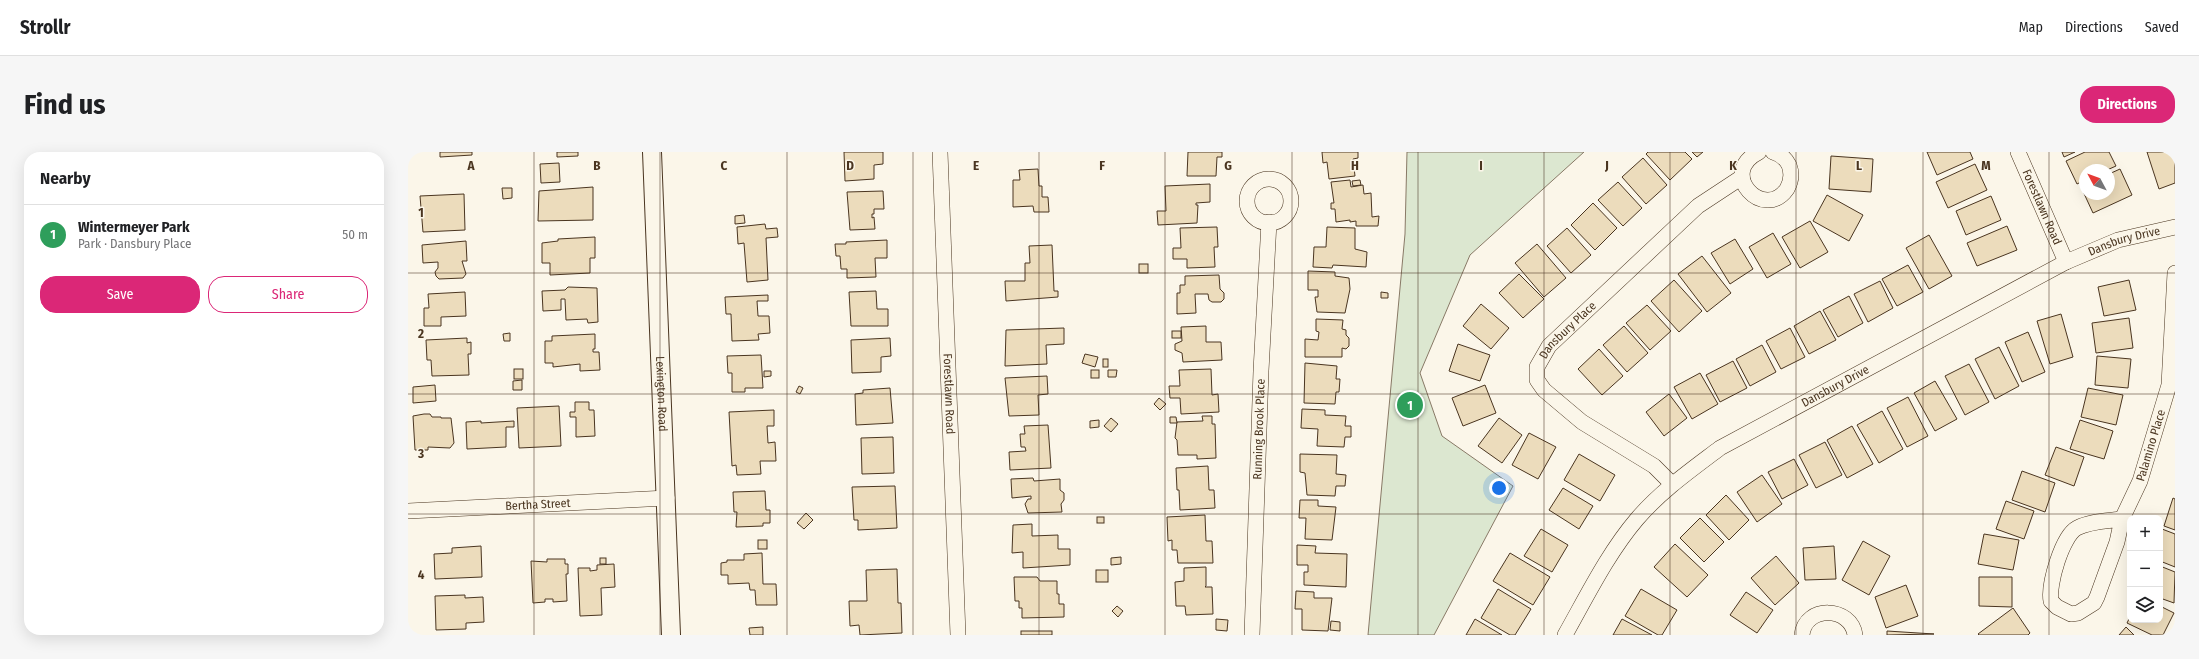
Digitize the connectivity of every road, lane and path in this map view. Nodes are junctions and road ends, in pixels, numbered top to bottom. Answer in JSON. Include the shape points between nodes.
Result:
{"nodes":[{"id":1,"x":652,"y":152,"type":"edge"},
{"id":2,"x":940,"y":152,"type":"edge"},
{"id":3,"x":1759,"y":152,"type":"edge"},
{"id":4,"x":1773,"y":152,"type":"edge"},
{"id":5,"x":2018,"y":152,"type":"edge"},
{"id":6,"x":1742,"y":177,"type":"junction"},
{"id":7,"x":1268,"y":222,"type":"dead end"},
{"id":8,"x":2175,"y":227,"type":"edge"},
{"id":9,"x":2066,"y":262,"type":"junction"},
{"id":10,"x":2175,"y":273,"type":"edge"},
{"id":11,"x":1672,"y":484,"type":"junction"},
{"id":12,"x":667,"y":498,"type":"junction"},
{"id":13,"x":408,"y":511,"type":"edge"},
{"id":14,"x":2122,"y":519,"type":"junction"},
{"id":15,"x":671,"y":635,"type":"edge"},
{"id":16,"x":958,"y":635,"type":"edge"},
{"id":17,"x":1252,"y":635,"type":"edge"},
{"id":18,"x":1565,"y":635,"type":"edge"},
{"id":19,"x":1802,"y":635,"type":"edge"},
{"id":20,"x":1855,"y":635,"type":"edge"}],
"edges":[{"from":1,"to":12,"type":"street","name":"Lexington Road"},
{"from":2,"to":16,"type":"street","name":"Forestlawn Road"},
{"from":3,"to":6,"type":"street","via":[[1747,161]]},
{"from":4,"to":6,"type":"street","via":[[1784,158],[1791,172],[1788,188],[1783,194],[1769,200],[1754,196],[1744,184]]},
{"from":5,"to":9,"type":"street","name":"Forestlawn Road"},
{"from":6,"to":11,"type":"street","name":"Dansbury Place","via":[[1698,206],[1549,346],[1537,367],[1537,380],[1560,405],[1582,422],[1654,466]]},
{"from":7,"to":17,"type":"street","name":"Running Brook Place"},
{"from":8,"to":9,"type":"street","name":"Dansbury Drive","via":[[2118,240]]},
{"from":9,"to":11,"type":"street","name":"Dansbury Drive","via":[[1720,448]]},
{"from":10,"to":14,"type":"street","name":"Palamino Place","via":[[2168,385],[2140,481]]},
{"from":11,"to":18,"type":"street","name":"Dansbury Drive","via":[[1637,519],[1610,558]]},
{"from":12,"to":13,"type":"street","name":"Bertha Street"},
{"from":12,"to":15,"type":"street","name":"Lexington Road"},
{"from":14,"to":14,"type":"street","name":"Palamino Place","via":[[2076,528],[2066,538],[2051,583],[2051,601],[2057,608],[2071,614],[2094,603],[2117,542]]},
{"from":19,"to":20,"type":"street","via":[[1807,622],[1823,612],[1840,615],[1848,620]]}]}
